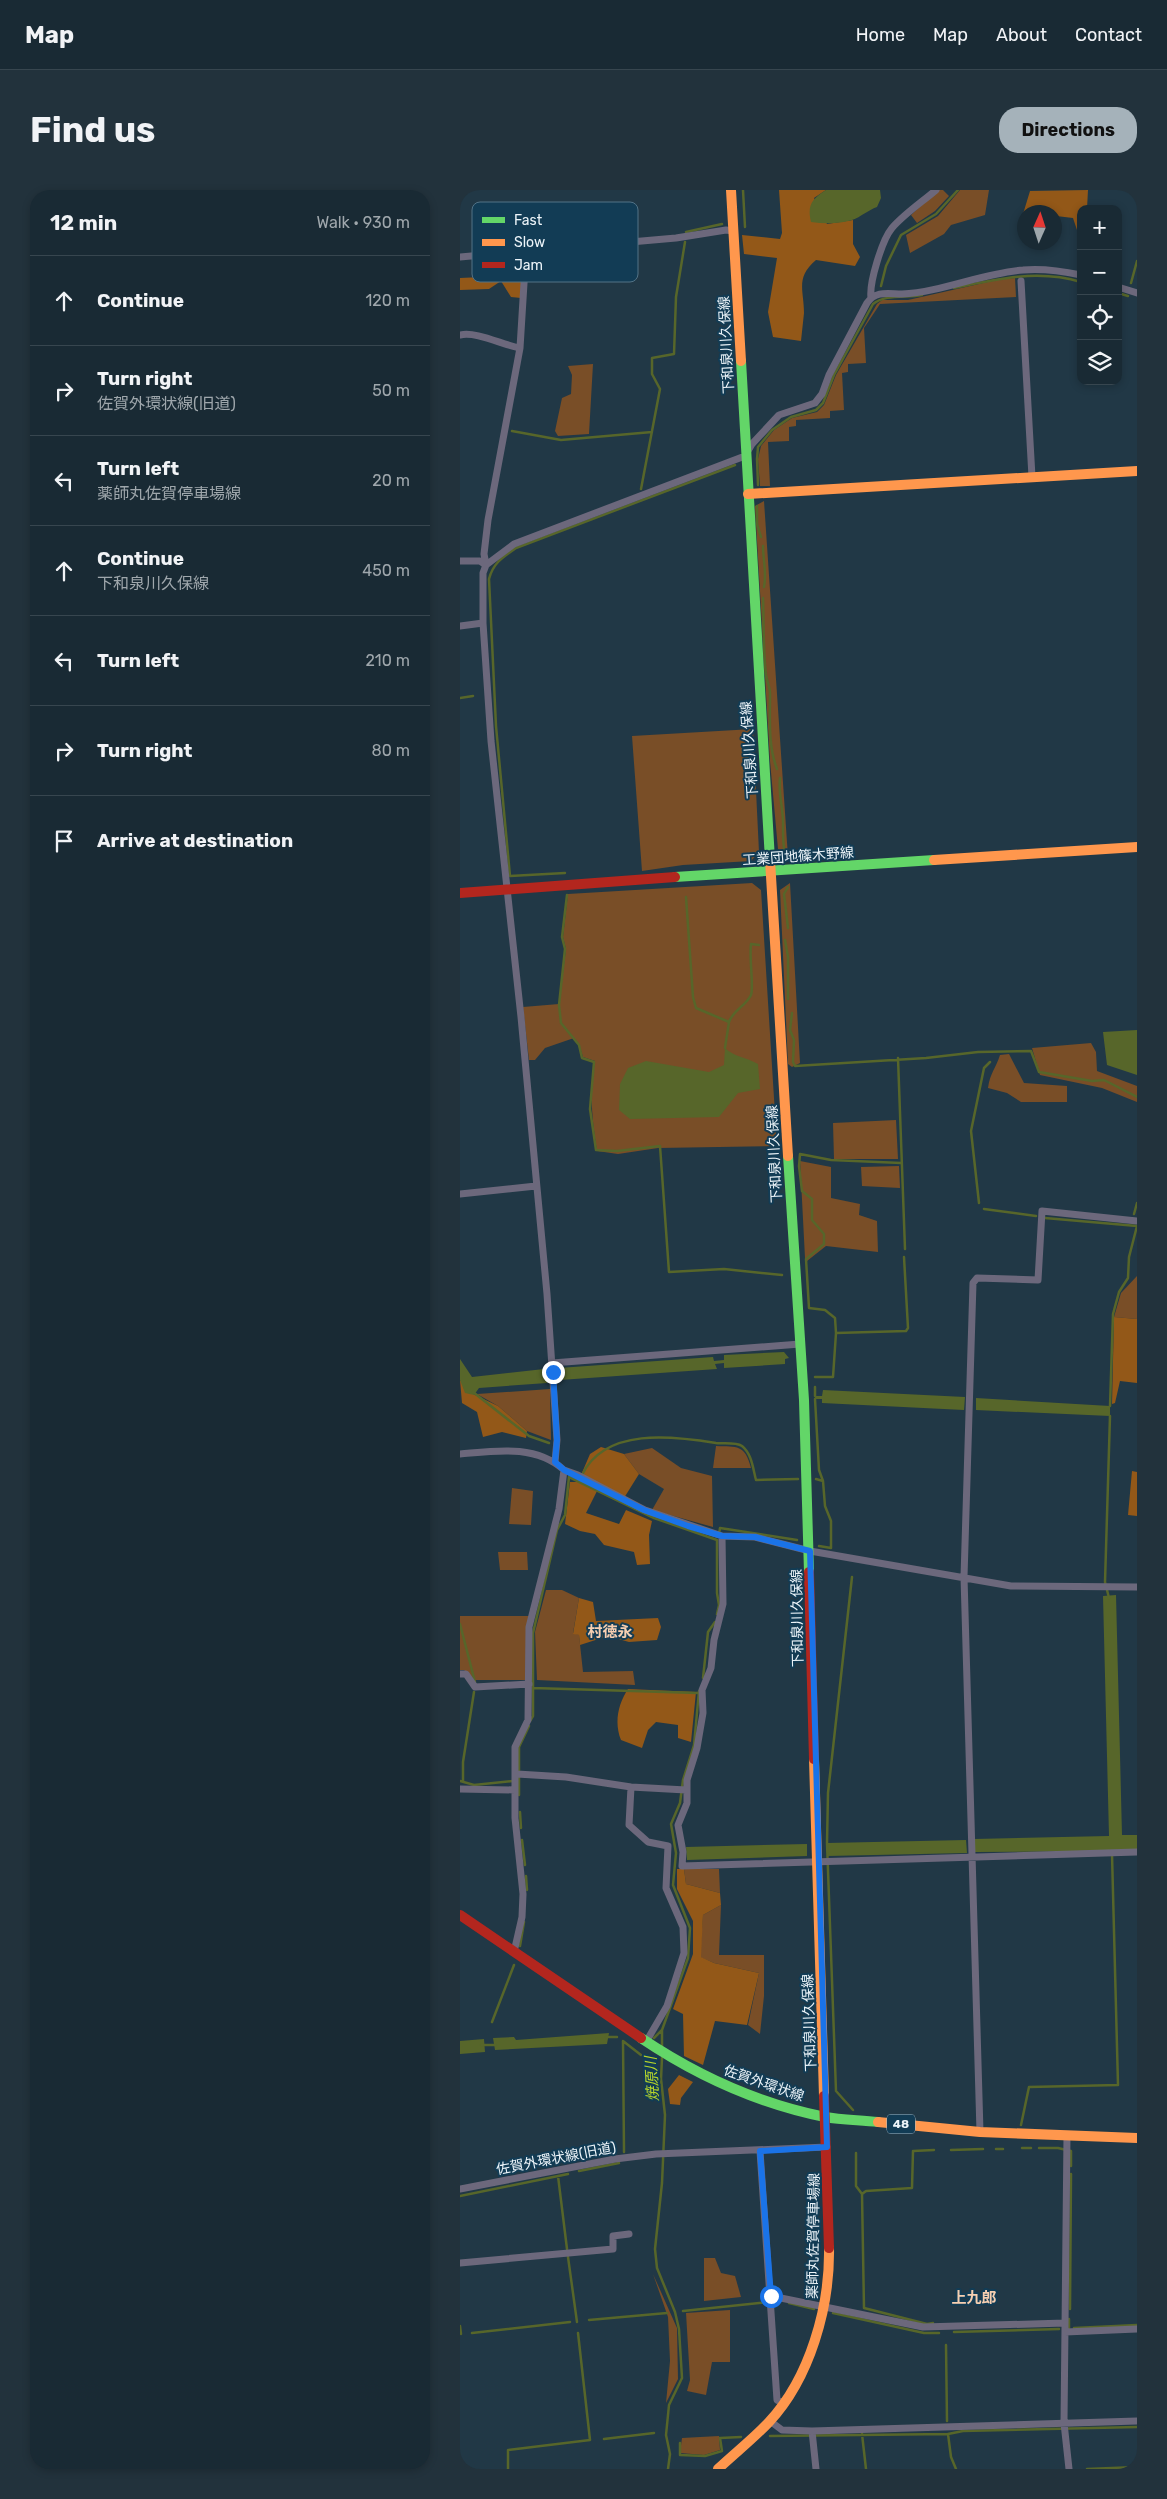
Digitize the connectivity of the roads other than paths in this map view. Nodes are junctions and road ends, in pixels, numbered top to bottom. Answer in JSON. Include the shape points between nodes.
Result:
{"nodes":[{"id":1,"x":731,"y":190,"type":"edge"},
{"id":2,"x":936,"y":190,"type":"edge"},
{"id":3,"x":733,"y":231,"type":"junction"},
{"id":4,"x":638,"y":241,"type":"edge"},
{"id":5,"x":1077,"y":274,"type":"edge"},
{"id":6,"x":1021,"y":280,"type":"dead end"},
{"id":7,"x":524,"y":282,"type":"edge"},
{"id":8,"x":1122,"y":288,"type":"edge"},
{"id":9,"x":1137,"y":293,"type":"edge"},
{"id":10,"x":871,"y":298,"type":"junction"},
{"id":11,"x":460,"y":335,"type":"edge"},
{"id":12,"x":520,"y":348,"type":"junction"},
{"id":13,"x":745,"y":456,"type":"junction"},
{"id":14,"x":1137,"y":471,"type":"edge"},
{"id":15,"x":1032,"y":477,"type":"junction"},
{"id":16,"x":748,"y":494,"type":"junction"},
{"id":17,"x":460,"y":561,"type":"edge"},
{"id":18,"x":486,"y":564,"type":"junction"},
{"id":19,"x":483,"y":623,"type":"junction"},
{"id":20,"x":460,"y":626,"type":"edge"},
{"id":21,"x":1137,"y":847,"type":"edge"},
{"id":22,"x":771,"y":871,"type":"junction"},
{"id":23,"x":506,"y":888,"type":"junction"},
{"id":24,"x":460,"y":894,"type":"edge"},
{"id":25,"x":536,"y":1186,"type":"junction"},
{"id":26,"x":460,"y":1194,"type":"edge"},
{"id":27,"x":1137,"y":1221,"type":"edge"},
{"id":28,"x":800,"y":1344,"type":"junction"},
{"id":29,"x":552,"y":1363,"type":"junction"},
{"id":30,"x":460,"y":1454,"type":"edge"},
{"id":31,"x":555,"y":1462,"type":"junction"},
{"id":32,"x":564,"y":1470,"type":"junction"},
{"id":33,"x":718,"y":1535,"type":"junction"},
{"id":34,"x":810,"y":1551,"type":"junction"},
{"id":35,"x":964,"y":1577,"type":"junction"},
{"id":36,"x":1137,"y":1587,"type":"edge"},
{"id":37,"x":460,"y":1674,"type":"edge"},
{"id":38,"x":529,"y":1684,"type":"junction"},
{"id":39,"x":515,"y":1782,"type":"junction"},
{"id":40,"x":631,"y":1787,"type":"junction"},
{"id":41,"x":460,"y":1789,"type":"edge"},
{"id":42,"x":686,"y":1790,"type":"junction"},
{"id":43,"x":972,"y":1849,"type":"junction"},
{"id":44,"x":1137,"y":1852,"type":"edge"},
{"id":45,"x":818,"y":1862,"type":"junction"},
{"id":46,"x":460,"y":1915,"type":"edge"},
{"id":47,"x":514,"y":1952,"type":"junction"},
{"id":48,"x":646,"y":2042,"type":"junction"},
{"id":49,"x":825,"y":2117,"type":"junction"},
{"id":50,"x":980,"y":2132,"type":"junction"},
{"id":51,"x":1067,"y":2138,"type":"junction"},
{"id":52,"x":1137,"y":2138,"type":"edge"},
{"id":53,"x":827,"y":2147,"type":"junction"},
{"id":54,"x":760,"y":2151,"type":"junction"},
{"id":55,"x":460,"y":2189,"type":"edge"},
{"id":56,"x":629,"y":2234,"type":"dead end"},
{"id":57,"x":460,"y":2263,"type":"edge"},
{"id":58,"x":771,"y":2296,"type":"junction"},
{"id":59,"x":825,"y":2308,"type":"junction"},
{"id":60,"x":1065,"y":2323,"type":"junction"},
{"id":61,"x":1137,"y":2329,"type":"edge"},
{"id":62,"x":1065,"y":2332,"type":"junction"},
{"id":63,"x":783,"y":2403,"type":"junction"},
{"id":64,"x":770,"y":2421,"type":"junction"},
{"id":65,"x":1137,"y":2421,"type":"edge"},
{"id":66,"x":1064,"y":2423,"type":"junction"},
{"id":67,"x":812,"y":2435,"type":"junction"},
{"id":68,"x":718,"y":2469,"type":"edge"},
{"id":69,"x":816,"y":2469,"type":"edge"},
{"id":70,"x":1069,"y":2469,"type":"edge"}],
"edges":[{"from":1,"to":3,"type":"street","name":"下和泉川久保線"},
{"from":2,"to":10,"type":"street","via":[[891,229],[880,253]]},
{"from":3,"to":4,"type":"street"},
{"from":3,"to":13,"type":"street","name":"下和泉川久保線"},
{"from":5,"to":10,"type":"street","via":[[1025,269],[912,293],[877,294]]},
{"from":6,"to":15,"type":"street"},
{"from":7,"to":12,"type":"street"},
{"from":8,"to":9,"type":"street"},
{"from":10,"to":13,"type":"street","via":[[816,403],[779,415]]},
{"from":11,"to":12,"type":"street","via":[[481,336]]},
{"from":12,"to":18,"type":"street","via":[[488,520]]},
{"from":13,"to":16,"type":"street","name":"下和泉川久保線"},
{"from":13,"to":18,"type":"street","via":[[514,544]]},
{"from":14,"to":15,"type":"street"},
{"from":15,"to":16,"type":"street"},
{"from":16,"to":22,"type":"street","name":"下和泉川久保線"},
{"from":17,"to":18,"type":"street"},
{"from":18,"to":19,"type":"street","via":[[483,573]]},
{"from":19,"to":20,"type":"street"},
{"from":19,"to":23,"type":"street"},
{"from":21,"to":22,"type":"street","name":"工業団地篠木野線"},
{"from":22,"to":23,"type":"street","name":"工業団地篠木野線"},
{"from":22,"to":28,"type":"street","name":"下和泉川久保線"},
{"from":23,"to":24,"type":"street","name":"工業団地篠木野線"},
{"from":23,"to":25,"type":"street"},
{"from":25,"to":26,"type":"street"},
{"from":25,"to":29,"type":"street"},
{"from":27,"to":35,"type":"street","via":[[1042,1211],[1038,1280],[977,1278],[973,1284]]},
{"from":28,"to":29,"type":"street"},
{"from":28,"to":34,"type":"street","name":"下和泉川久保線"},
{"from":29,"to":31,"type":"street","via":[[557,1440]]},
{"from":30,"to":31,"type":"street","via":[[506,1450],[532,1453]]},
{"from":31,"to":32,"type":"street"},
{"from":32,"to":33,"type":"street","via":[[644,1510]]},
{"from":32,"to":38,"type":"street","via":[[559,1509],[529,1626]]},
{"from":33,"to":34,"type":"street","via":[[755,1537]]},
{"from":33,"to":42,"type":"street","via":[[723,1604],[711,1668],[702,1690],[700,1730]]},
{"from":34,"to":35,"type":"street"},
{"from":34,"to":45,"type":"street","name":"下和泉川久保線"},
{"from":35,"to":36,"type":"street","via":[[1011,1586]]},
{"from":35,"to":43,"type":"street"},
{"from":37,"to":38,"type":"street","via":[[466,1674],[475,1687]]},
{"from":38,"to":39,"type":"street","via":[[528,1720],[515,1746]]},
{"from":39,"to":40,"type":"street","via":[[525,1774]]},
{"from":39,"to":41,"type":"street"},
{"from":39,"to":47,"type":"street","via":[[523,1894]]},
{"from":40,"to":42,"type":"street"},
{"from":40,"to":48,"type":"street","via":[[629,1825],[648,1842],[668,1846],[666,1888],[683,1927],[684,1952],[676,1980],[667,2006]]},
{"from":42,"to":45,"type":"street","via":[[687,1803],[678,1825],[682,1866]]},
{"from":43,"to":44,"type":"street"},
{"from":43,"to":45,"type":"street"},
{"from":43,"to":50,"type":"street"},
{"from":45,"to":49,"type":"street","name":"下和泉川久保線"},
{"from":46,"to":47,"type":"street","name":"佐賀外環状線","number":"48"},
{"from":47,"to":48,"type":"street","name":"佐賀外環状線","number":"48"},
{"from":48,"to":49,"type":"street","name":"佐賀外環状線","number":"48","via":[[716,2082]]},
{"from":49,"to":50,"type":"street","name":"佐賀外環状線","number":"48"},
{"from":49,"to":53,"type":"street","name":"薬師丸佐賀停車場線"},
{"from":50,"to":51,"type":"street","name":"佐賀外環状線","number":"48"},
{"from":51,"to":52,"type":"street","name":"佐賀外環状線","number":"48"},
{"from":51,"to":60,"type":"street"},
{"from":53,"to":54,"type":"street"},
{"from":53,"to":59,"type":"street","name":"薬師丸佐賀停車場線","via":[[829,2263]]},
{"from":54,"to":55,"type":"street","name":"佐賀外環状線(旧道)","via":[[656,2154],[615,2159]]},
{"from":54,"to":58,"type":"street"},
{"from":56,"to":57,"type":"street","via":[[613,2236],[613,2249]]},
{"from":58,"to":59,"type":"street"},
{"from":58,"to":63,"type":"street","via":[[774,2382],[777,2400]]},
{"from":59,"to":60,"type":"street","via":[[923,2328]]},
{"from":59,"to":63,"type":"street","name":"薬師丸佐賀停車場線","via":[[810,2355]]},
{"from":60,"to":62,"type":"street"},
{"from":61,"to":62,"type":"street"},
{"from":62,"to":66,"type":"street"},
{"from":63,"to":64,"type":"street","name":"薬師丸佐賀停車場線"},
{"from":64,"to":67,"type":"street","via":[[782,2430]]},
{"from":64,"to":68,"type":"street","name":"薬師丸佐賀停車場線"},
{"from":65,"to":66,"type":"street"},
{"from":66,"to":67,"type":"street"},
{"from":66,"to":70,"type":"street"},
{"from":67,"to":69,"type":"street"}]}
